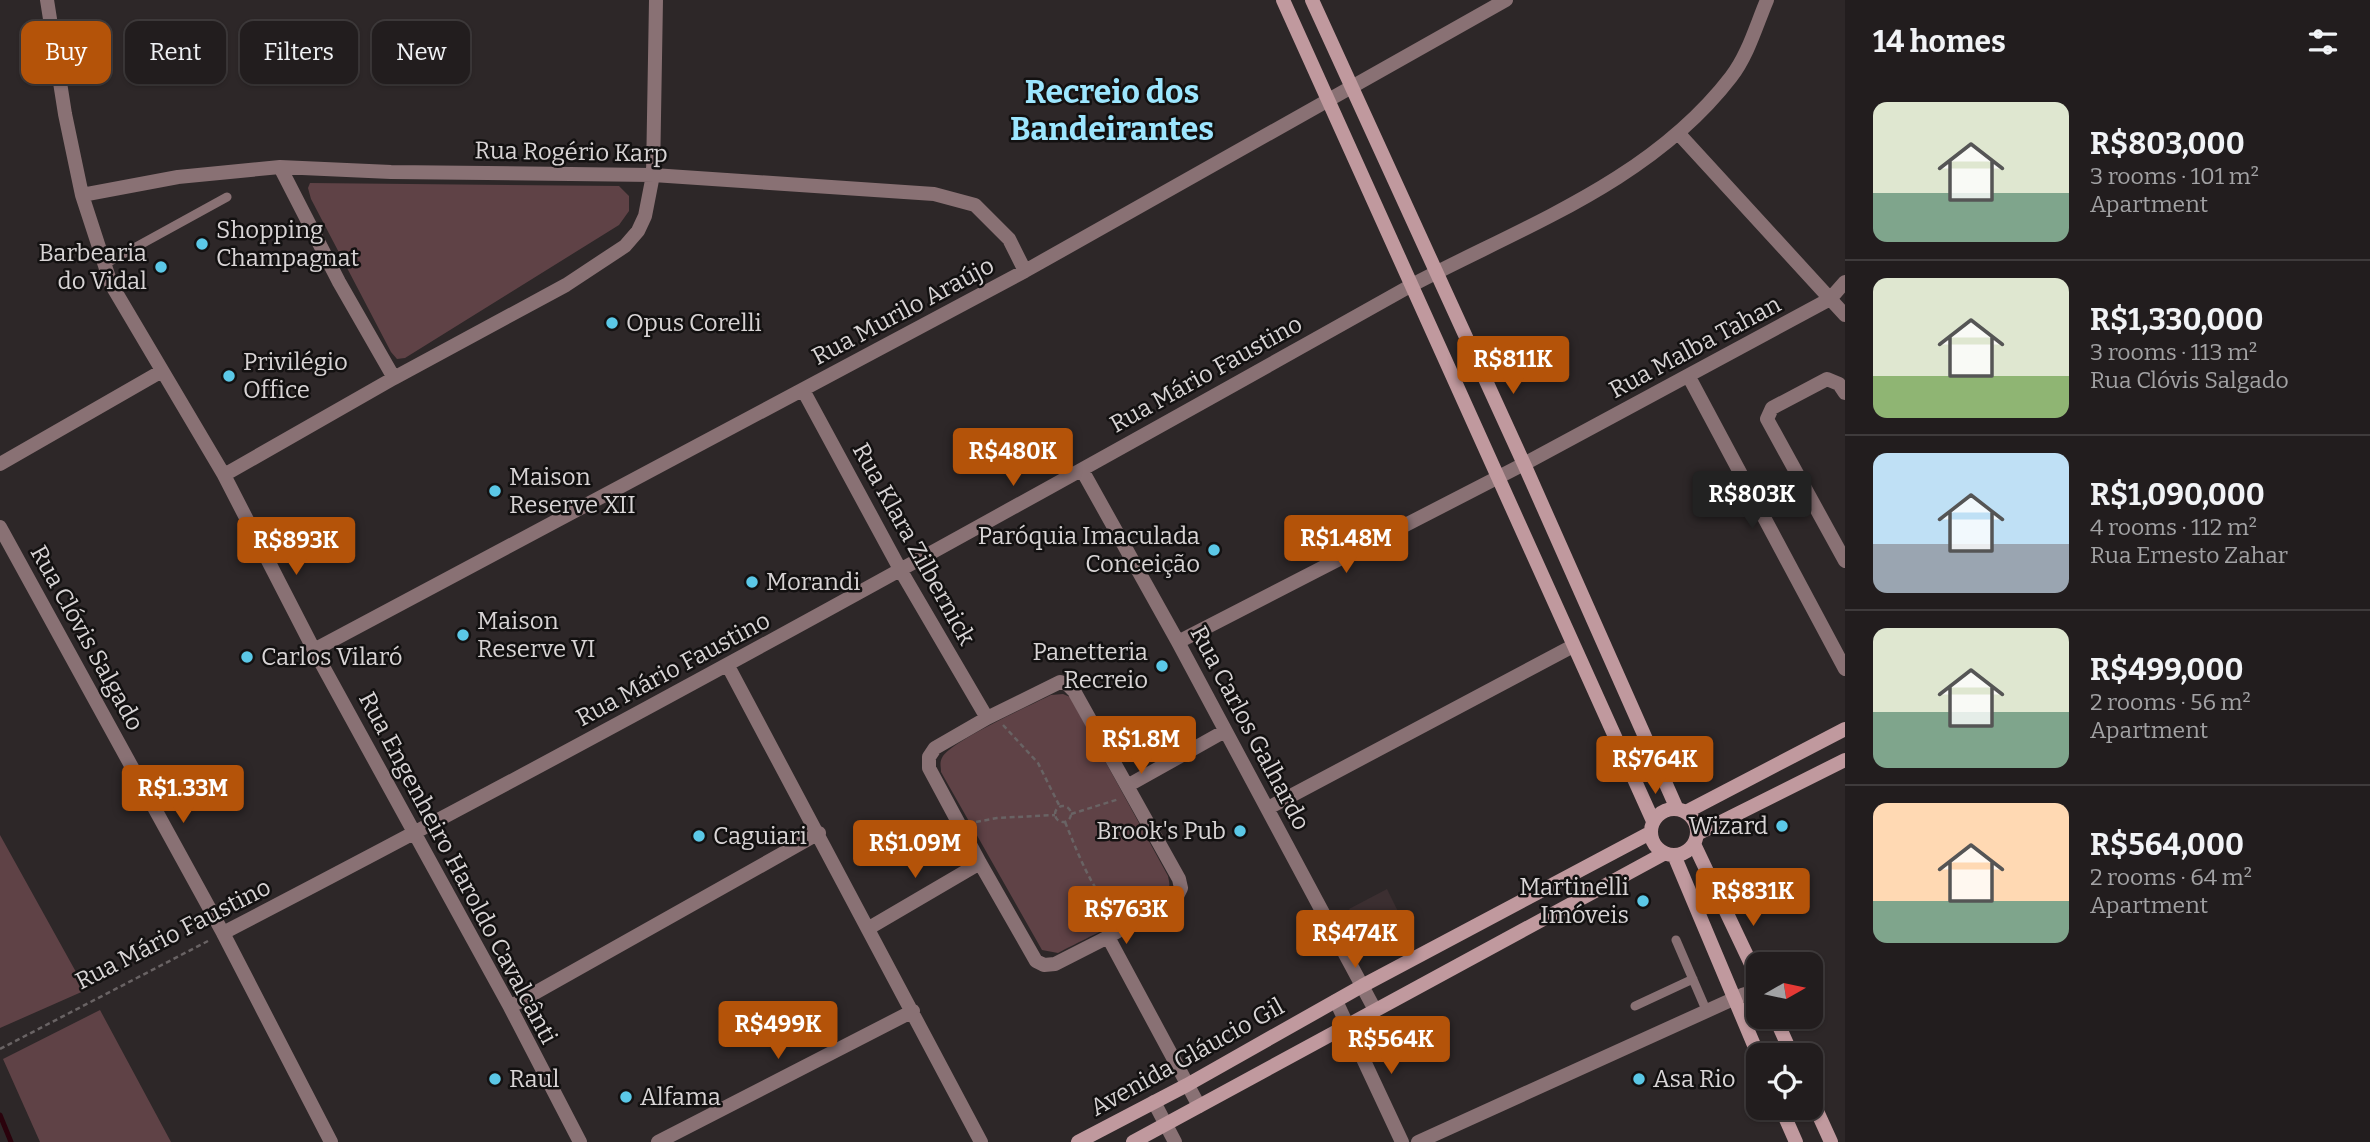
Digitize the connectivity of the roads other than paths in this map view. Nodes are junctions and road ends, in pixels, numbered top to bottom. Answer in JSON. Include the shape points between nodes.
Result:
{"nodes":[{"id":1,"x":47,"y":0,"type":"edge"},
{"id":2,"x":656,"y":0,"type":"edge"},
{"id":3,"x":1283,"y":0,"type":"edge"},
{"id":4,"x":1312,"y":0,"type":"edge"},
{"id":5,"x":1506,"y":0,"type":"edge"},
{"id":6,"x":1767,"y":0,"type":"edge"},
{"id":7,"x":1352,"y":88,"type":"junction"},
{"id":8,"x":1327,"y":100,"type":"junction"},
{"id":9,"x":1679,"y":134,"type":"junction"},
{"id":10,"x":280,"y":167,"type":"junction"},
{"id":11,"x":653,"y":175,"type":"junction"},
{"id":12,"x":82,"y":195,"type":"junction"},
{"id":13,"x":227,"y":197,"type":"dead end"},
{"id":14,"x":104,"y":264,"type":"junction"},
{"id":15,"x":1025,"y":271,"type":"junction"},
{"id":16,"x":1436,"y":272,"type":"junction"},
{"id":17,"x":1845,"y":282,"type":"edge"},
{"id":18,"x":1412,"y":285,"type":"junction"},
{"id":19,"x":1830,"y":299,"type":"junction"},
{"id":20,"x":1845,"y":316,"type":"edge"},
{"id":21,"x":162,"y":371,"type":"junction"},
{"id":22,"x":1689,"y":377,"type":"junction"},
{"id":23,"x":394,"y":378,"type":"junction"},
{"id":24,"x":803,"y":390,"type":"junction"},
{"id":25,"x":1845,"y":393,"type":"edge"},
{"id":26,"x":0,"y":464,"type":"edge"},
{"id":27,"x":1524,"y":464,"type":"junction"},
{"id":28,"x":1082,"y":470,"type":"junction"},
{"id":29,"x":224,"y":475,"type":"junction"},
{"id":30,"x":1498,"y":477,"type":"junction"},
{"id":31,"x":0,"y":527,"type":"edge"},
{"id":32,"x":1845,"y":561,"type":"edge"},
{"id":33,"x":901,"y":571,"type":"junction"},
{"id":34,"x":1178,"y":642,"type":"junction"},
{"id":35,"x":1573,"y":646,"type":"junction"},
{"id":36,"x":314,"y":650,"type":"junction"},
{"id":37,"x":728,"y":666,"type":"junction"},
{"id":38,"x":1845,"y":669,"type":"edge"},
{"id":39,"x":991,"y":717,"type":"junction"},
{"id":40,"x":1845,"y":729,"type":"edge"},
{"id":41,"x":1225,"y":731,"type":"junction"},
{"id":42,"x":1845,"y":760,"type":"edge"},
{"id":43,"x":1129,"y":790,"type":"junction"},
{"id":44,"x":1268,"y":808,"type":"junction"},
{"id":45,"x":1681,"y":811,"type":"junction"},
{"id":46,"x":1651,"y":827,"type":"junction"},
{"id":47,"x":819,"y":833,"type":"junction"},
{"id":48,"x":413,"y":835,"type":"junction"},
{"id":49,"x":1695,"y":839,"type":"junction"},
{"id":50,"x":1669,"y":854,"type":"junction"},
{"id":51,"x":980,"y":863,"type":"junction"},
{"id":52,"x":869,"y":928,"type":"junction"},
{"id":53,"x":223,"y":933,"type":"junction"},
{"id":54,"x":1108,"y":937,"type":"junction"},
{"id":55,"x":1676,"y":940,"type":"dead end"},
{"id":56,"x":1746,"y":952,"type":"edge"},
{"id":57,"x":1693,"y":979,"type":"junction"},
{"id":58,"x":1362,"y":986,"type":"junction"},
{"id":59,"x":1746,"y":995,"type":"edge"},
{"id":60,"x":1733,"y":1000,"type":"junction"},
{"id":61,"x":1336,"y":1001,"type":"junction"},
{"id":62,"x":1634,"y":1006,"type":"dead end"},
{"id":63,"x":510,"y":1007,"type":"junction"},
{"id":64,"x":913,"y":1010,"type":"junction"},
{"id":65,"x":1375,"y":1010,"type":"junction"},
{"id":66,"x":1707,"y":1012,"type":"junction"},
{"id":67,"x":1348,"y":1025,"type":"junction"},
{"id":68,"x":1753,"y":1043,"type":"edge"},
{"id":69,"x":1187,"y":1085,"type":"junction"},
{"id":70,"x":1154,"y":1102,"type":"junction"},
{"id":71,"x":1199,"y":1106,"type":"junction"},
{"id":72,"x":1786,"y":1120,"type":"edge"},
{"id":73,"x":1821,"y":1120,"type":"edge"},
{"id":74,"x":1167,"y":1124,"type":"junction"},
{"id":75,"x":331,"y":1142,"type":"edge"},
{"id":76,"x":580,"y":1142,"type":"edge"},
{"id":77,"x":658,"y":1142,"type":"edge"},
{"id":78,"x":981,"y":1142,"type":"edge"},
{"id":79,"x":1078,"y":1142,"type":"edge"},
{"id":80,"x":1133,"y":1142,"type":"edge"},
{"id":81,"x":1175,"y":1142,"type":"edge"},
{"id":82,"x":1402,"y":1142,"type":"edge"},
{"id":83,"x":1418,"y":1142,"type":"edge"},
{"id":84,"x":1796,"y":1142,"type":"edge"},
{"id":85,"x":1831,"y":1142,"type":"edge"}],
"edges":[{"from":1,"to":12,"type":"street","name":"Rua Engenheiro Haroldo Cavalcânti"},
{"from":2,"to":11,"type":"street"},
{"from":3,"to":8,"type":"street"},
{"from":4,"to":7,"type":"street"},
{"from":5,"to":7,"type":"street","name":"Rua Murilo Araújo"},
{"from":6,"to":9,"type":"street","name":"Rua Mário Faustino","via":[[1731,76]]},
{"from":7,"to":8,"type":"street","name":"Rua Murilo Araújo"},
{"from":7,"to":16,"type":"street"},
{"from":8,"to":15,"type":"street","name":"Rua Murilo Araújo"},
{"from":8,"to":18,"type":"street"},
{"from":9,"to":16,"type":"street","name":"Rua Mário Faustino","via":[[1576,202]]},
{"from":9,"to":19,"type":"street"},
{"from":10,"to":11,"type":"street","name":"Rua Rogério Karp"},
{"from":10,"to":12,"type":"street","name":"Rua Rogério Karp","via":[[178,177]]},
{"from":10,"to":23,"type":"street"},
{"from":11,"to":15,"type":"street","name":"Rua Rogério Karp","via":[[934,194],[975,205],[1009,239]]},
{"from":11,"to":23,"type":"street","via":[[645,216],[625,246],[566,285]]},
{"from":12,"to":14,"type":"street","name":"Rua Engenheiro Haroldo Cavalcânti"},
{"from":13,"to":14,"type":"lane"},
{"from":14,"to":21,"type":"street","name":"Rua Engenheiro Haroldo Cavalcânti"},
{"from":15,"to":24,"type":"street","name":"Rua Murilo Araújo"},
{"from":16,"to":18,"type":"street","name":"Rua Mário Faustino"},
{"from":16,"to":27,"type":"street"},
{"from":17,"to":19,"type":"street","name":"Rua Malba Tahan"},
{"from":18,"to":28,"type":"street","name":"Rua Mário Faustino"},
{"from":18,"to":30,"type":"street"},
{"from":19,"to":20,"type":"street"},
{"from":19,"to":22,"type":"street","name":"Rua Malba Tahan"},
{"from":21,"to":26,"type":"street"},
{"from":21,"to":29,"type":"street","name":"Rua Engenheiro Haroldo Cavalcânti"},
{"from":22,"to":27,"type":"street","name":"Rua Malba Tahan"},
{"from":22,"to":38,"type":"street"},
{"from":23,"to":29,"type":"street"},
{"from":24,"to":33,"type":"street","name":"Rua Klara Zilbernick"},
{"from":24,"to":36,"type":"street","name":"Rua Murilo Araújo"},
{"from":25,"to":32,"type":"street","via":[[1827,379],[1772,408],[1767,419]]},
{"from":27,"to":30,"type":"street","name":"Rua Malba Tahan"},
{"from":27,"to":45,"type":"street"},
{"from":28,"to":33,"type":"street","name":"Rua Mário Faustino"},
{"from":28,"to":34,"type":"street","name":"Rua Carlos Galhardo"},
{"from":29,"to":36,"type":"street","name":"Rua Engenheiro Haroldo Cavalcânti"},
{"from":30,"to":34,"type":"street","name":"Rua Malba Tahan"},
{"from":30,"to":35,"type":"street"},
{"from":31,"to":53,"type":"street","name":"Rua Clóvis Salgado"},
{"from":33,"to":37,"type":"street","name":"Rua Mário Faustino"},
{"from":33,"to":39,"type":"street","name":"Rua Klara Zilbernick"},
{"from":34,"to":41,"type":"street","name":"Rua Carlos Galhardo"},
{"from":35,"to":44,"type":"street"},
{"from":35,"to":46,"type":"street"},
{"from":36,"to":48,"type":"street","name":"Rua Engenheiro Haroldo Cavalcânti"},
{"from":37,"to":47,"type":"street"},
{"from":37,"to":48,"type":"street","name":"Rua Mário Faustino"},
{"from":39,"to":43,"type":"street","via":[[1053,685],[1067,684]]},
{"from":39,"to":51,"type":"street","via":[[935,748],[929,757],[929,768]]},
{"from":40,"to":45,"type":"street"},
{"from":41,"to":43,"type":"street"},
{"from":41,"to":44,"type":"street","name":"Rua Carlos Galhardo"},
{"from":42,"to":49,"type":"street"},
{"from":43,"to":54,"type":"street","via":[[1181,888],[1177,896]]},
{"from":44,"to":58,"type":"street","name":"Rua Carlos Galhardo"},
{"from":45,"to":46,"type":"street","via":[[1667,809]]},
{"from":45,"to":49,"type":"street","via":[[1695,821]]},
{"from":46,"to":50,"type":"street","via":[[1654,845]]},
{"from":46,"to":58,"type":"street","name":"Avenida Gláucio Gil"},
{"from":47,"to":52,"type":"street"},
{"from":47,"to":63,"type":"street"},
{"from":48,"to":53,"type":"street","name":"Rua Mário Faustino"},
{"from":48,"to":63,"type":"street","name":"Rua Engenheiro Haroldo Cavalcânti"},
{"from":49,"to":50,"type":"street","via":[[1681,854]]},
{"from":49,"to":56,"type":"street"},
{"from":50,"to":60,"type":"street"},
{"from":50,"to":65,"type":"street","name":"Avenida Gláucio Gil"},
{"from":51,"to":52,"type":"street"},
{"from":51,"to":54,"type":"street","via":[[1036,961],[1055,964]]},
{"from":52,"to":64,"type":"street"},
{"from":53,"to":75,"type":"street","name":"Rua Clóvis Salgado"},
{"from":54,"to":69,"type":"street"},
{"from":55,"to":57,"type":"lane"},
{"from":57,"to":62,"type":"lane"},
{"from":57,"to":66,"type":"lane"},
{"from":58,"to":61,"type":"street","name":"Avenida Gláucio Gil"},
{"from":58,"to":65,"type":"street","name":"Rua Carlos Galhardo"},
{"from":59,"to":60,"type":"street"},
{"from":60,"to":66,"type":"street"},
{"from":60,"to":68,"type":"street"},
{"from":61,"to":67,"type":"street"},
{"from":61,"to":69,"type":"street","name":"Avenida Gláucio Gil"},
{"from":63,"to":76,"type":"street","name":"Rua Engenheiro Haroldo Cavalcânti"},
{"from":64,"to":77,"type":"street"},
{"from":64,"to":78,"type":"street"},
{"from":65,"to":67,"type":"street","name":"Avenida Gláucio Gil"},
{"from":66,"to":83,"type":"street"},
{"from":67,"to":71,"type":"street","name":"Avenida Gláucio Gil"},
{"from":67,"to":82,"type":"street"},
{"from":69,"to":70,"type":"street","name":"Avenida Gláucio Gil"},
{"from":69,"to":71,"type":"street"},
{"from":70,"to":74,"type":"street"},
{"from":70,"to":79,"type":"street","name":"Avenida Gláucio Gil"},
{"from":71,"to":74,"type":"street","name":"Avenida Gláucio Gil"},
{"from":72,"to":84,"type":"street"},
{"from":73,"to":85,"type":"street"},
{"from":74,"to":80,"type":"street","name":"Avenida Gláucio Gil"},
{"from":74,"to":81,"type":"street"}]}
